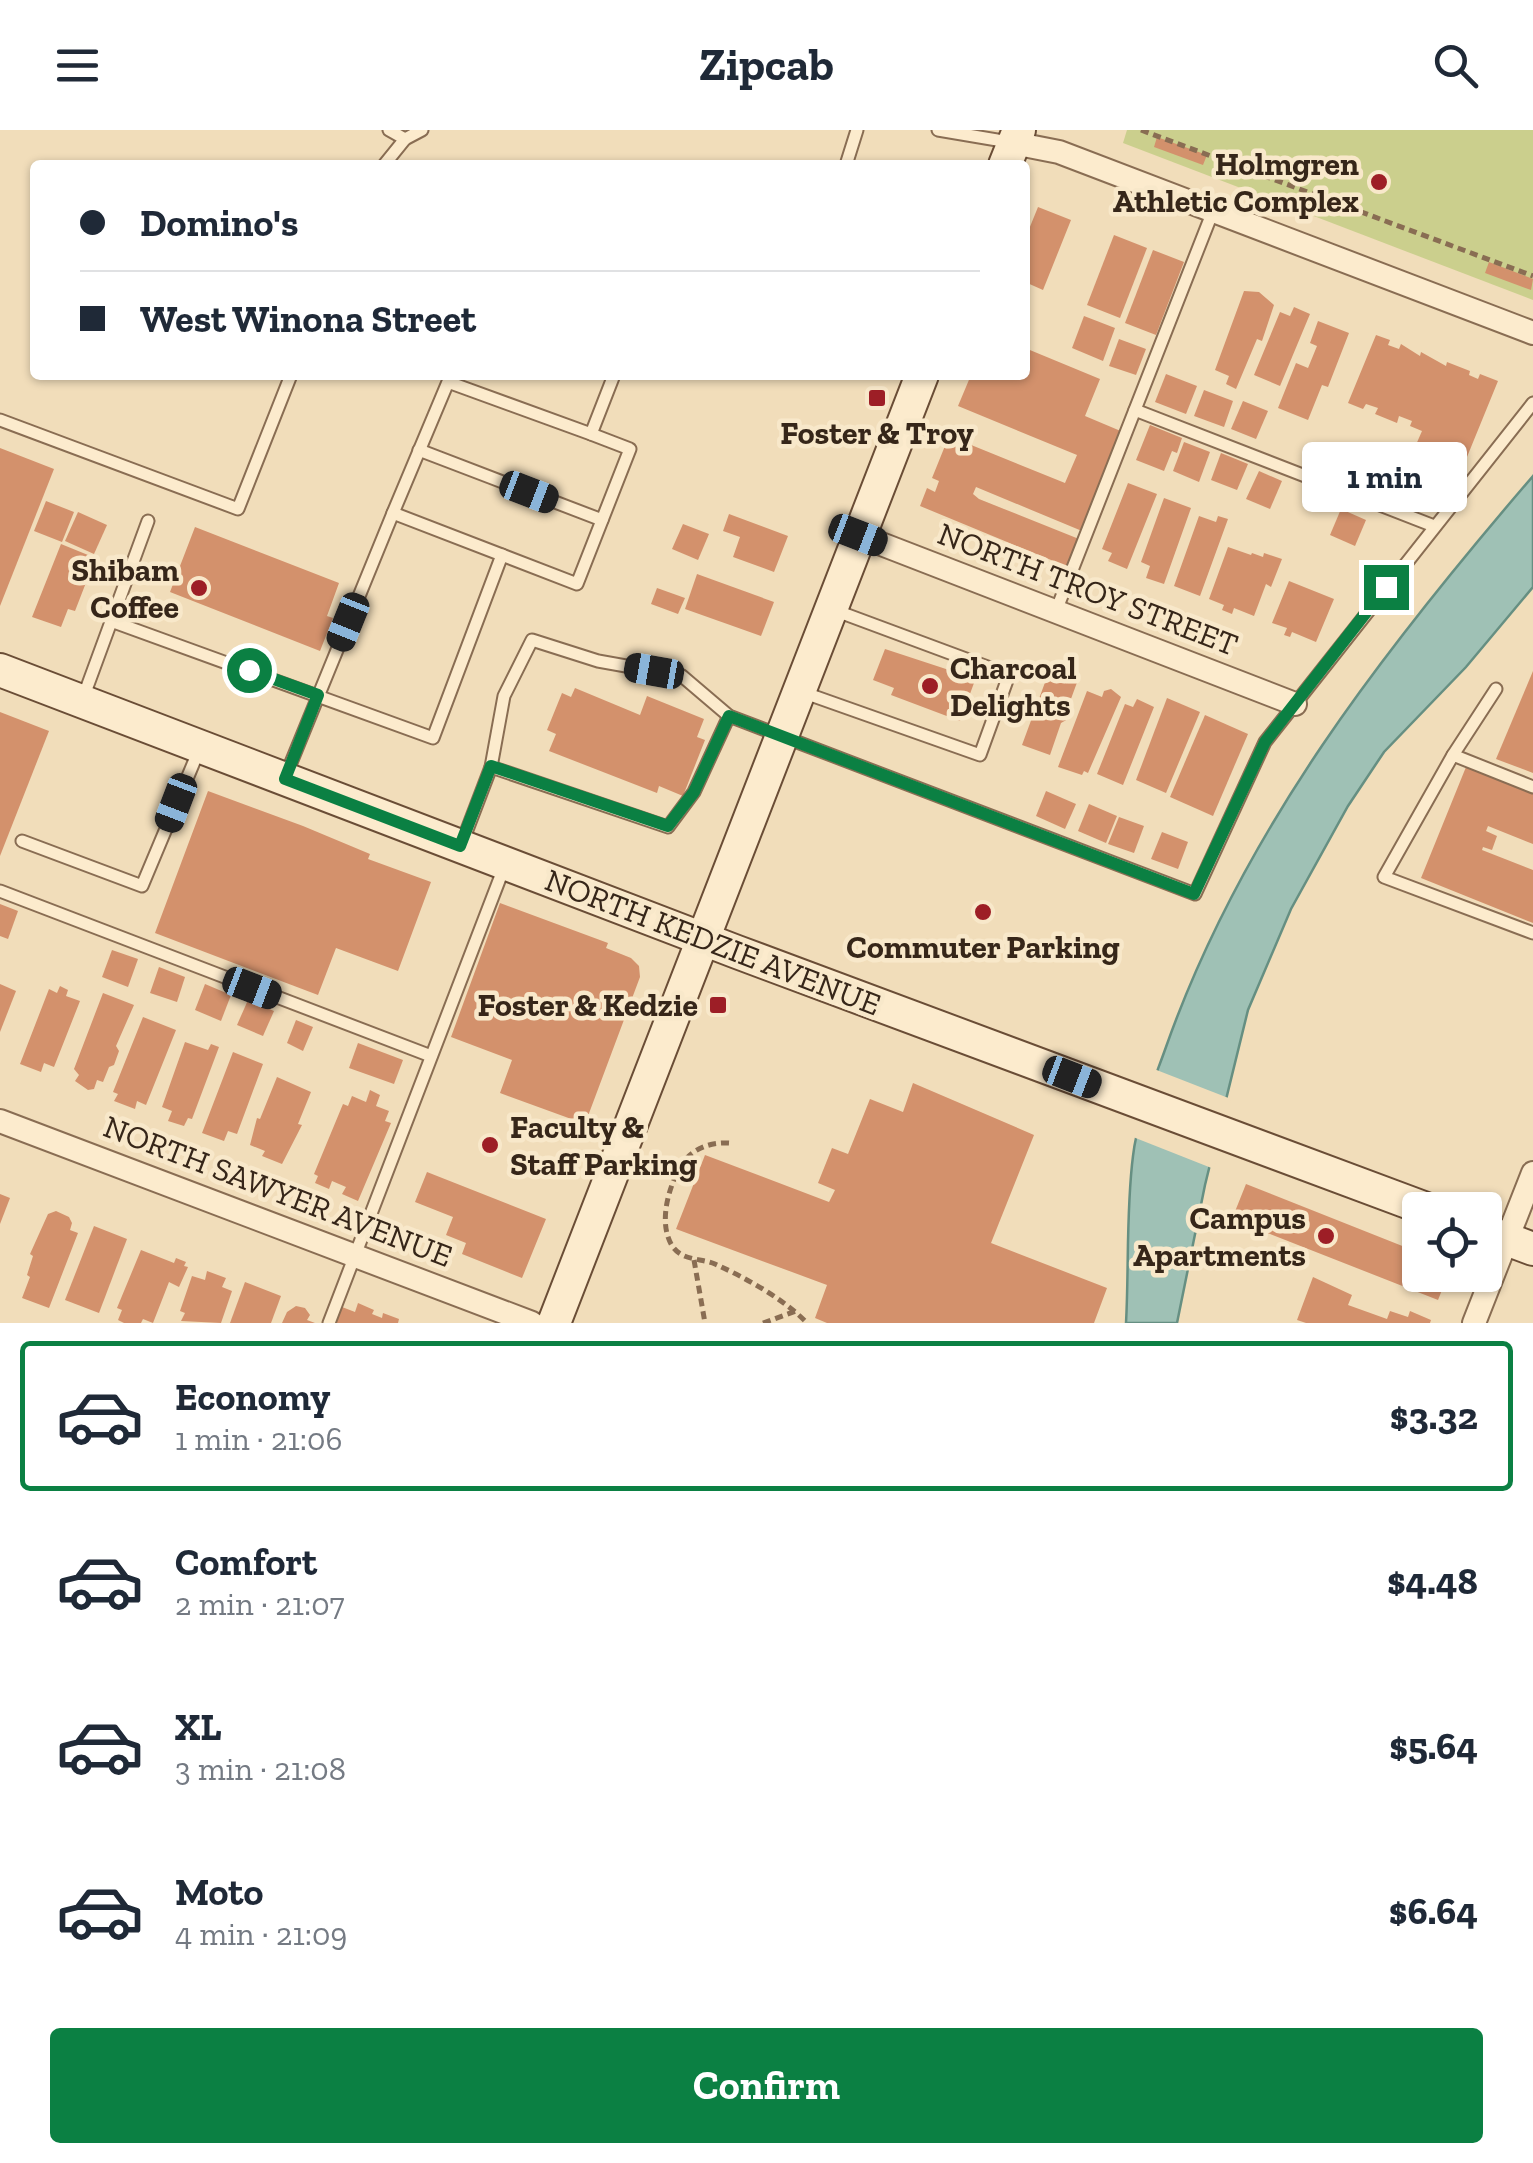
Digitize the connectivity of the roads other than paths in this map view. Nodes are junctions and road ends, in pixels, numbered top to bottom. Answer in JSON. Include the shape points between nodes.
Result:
{"nodes":[{"id":1,"x":389,"y":130,"type":"edge"},
{"id":2,"x":422,"y":130,"type":"edge"},
{"id":3,"x":857,"y":130,"type":"edge"},
{"id":4,"x":938,"y":130,"type":"edge"},
{"id":5,"x":406,"y":140,"type":"junction"},
{"id":6,"x":1012,"y":146,"type":"edge"},
{"id":7,"x":388,"y":160,"type":"edge"},
{"id":8,"x":848,"y":160,"type":"edge"},
{"id":9,"x":1213,"y":211,"type":"junction"},
{"id":10,"x":1533,"y":333,"type":"edge"},
{"id":11,"x":289,"y":380,"type":"edge"},
{"id":12,"x":612,"y":380,"type":"edge"},
{"id":13,"x":920,"y":380,"type":"edge"},
{"id":14,"x":1533,"y":403,"type":"edge"},
{"id":15,"x":1135,"y":410,"type":"junction"},
{"id":16,"x":0,"y":420,"type":"edge"},
{"id":17,"x":591,"y":434,"type":"junction"},
{"id":18,"x":419,"y":450,"type":"junction"},
{"id":19,"x":393,"y":512,"type":"junction"},
{"id":20,"x":602,"y":520,"type":"junction"},
{"id":21,"x":148,"y":521,"type":"dead end"},
{"id":22,"x":1434,"y":526,"type":"junction"},
{"id":23,"x":858,"y":535,"type":"junction"},
{"id":24,"x":502,"y":556,"type":"junction"},
{"id":25,"x":830,"y":608,"type":"junction"},
{"id":26,"x":1056,"y":611,"type":"junction"},
{"id":27,"x":111,"y":621,"type":"junction"},
{"id":28,"x":0,"y":670,"type":"edge"},
{"id":29,"x":1496,"y":689,"type":"dead end"},
{"id":30,"x":798,"y":691,"type":"junction"},
{"id":31,"x":318,"y":695,"type":"junction"},
{"id":32,"x":82,"y":702,"type":"junction"},
{"id":33,"x":1295,"y":704,"type":"junction"},
{"id":34,"x":729,"y":716,"type":"junction"},
{"id":35,"x":780,"y":735,"type":"junction"},
{"id":36,"x":200,"y":747,"type":"junction"},
{"id":37,"x":1453,"y":755,"type":"junction"},
{"id":38,"x":491,"y":766,"type":"junction"},
{"id":39,"x":285,"y":779,"type":"junction"},
{"id":40,"x":1533,"y":787,"type":"edge"},
{"id":41,"x":22,"y":841,"type":"dead end"},
{"id":42,"x":460,"y":846,"type":"junction"},
{"id":43,"x":506,"y":864,"type":"junction"},
{"id":44,"x":0,"y":892,"type":"edge"},
{"id":45,"x":1533,"y":934,"type":"edge"},
{"id":46,"x":702,"y":939,"type":"junction"},
{"id":47,"x":431,"y":1056,"type":"junction"},
{"id":48,"x":0,"y":1120,"type":"edge"},
{"id":49,"x":1533,"y":1173,"type":"edge"},
{"id":50,"x":1402,"y":1200,"type":"edge"},
{"id":51,"x":1508,"y":1240,"type":"edge"},
{"id":52,"x":355,"y":1256,"type":"junction"},
{"id":53,"x":328,"y":1323,"type":"edge"},
{"id":54,"x":532,"y":1323,"type":"edge"},
{"id":55,"x":554,"y":1323,"type":"edge"},
{"id":56,"x":1474,"y":1323,"type":"edge"}],
"edges":[{"from":1,"to":5,"type":"lane"},
{"from":2,"to":5,"type":"lane"},
{"from":3,"to":8,"type":"lane"},
{"from":4,"to":6,"type":"lane"},
{"from":5,"to":7,"type":"lane"},
{"from":6,"to":9,"type":"street","via":[[1059,152]]},
{"from":9,"to":10,"type":"street"},
{"from":9,"to":15,"type":"lane"},
{"from":11,"to":16,"type":"lane","via":[[238,509]]},
{"from":12,"to":17,"type":"lane"},
{"from":13,"to":23,"type":"main road"},
{"from":14,"to":22,"type":"lane"},
{"from":15,"to":22,"type":"lane"},
{"from":15,"to":26,"type":"lane"},
{"from":17,"to":18,"type":"lane","via":[[448,382]]},
{"from":17,"to":20,"type":"lane","via":[[630,450]]},
{"from":18,"to":19,"type":"lane"},
{"from":18,"to":20,"type":"lane"},
{"from":19,"to":24,"type":"lane"},
{"from":19,"to":31,"type":"lane"},
{"from":20,"to":24,"type":"lane","via":[[577,584]]},
{"from":21,"to":27,"type":"lane"},
{"from":22,"to":33,"type":"lane"},
{"from":23,"to":25,"type":"main road"},
{"from":23,"to":26,"type":"street","name":"NORTH TROY STREET"},
{"from":24,"to":31,"type":"lane","via":[[433,738]]},
{"from":25,"to":30,"type":"main road"},
{"from":25,"to":30,"type":"lane","via":[[1009,675],[980,756]]},
{"from":26,"to":33,"type":"street","name":"NORTH TROY STREET"},
{"from":27,"to":31,"type":"lane"},
{"from":27,"to":32,"type":"lane"},
{"from":28,"to":32,"type":"main road","name":"NORTH KEDZIE AVENUE"},
{"from":29,"to":37,"type":"lane"},
{"from":30,"to":35,"type":"main road"},
{"from":31,"to":39,"type":"lane"},
{"from":32,"to":36,"type":"main road","name":"NORTH KEDZIE AVENUE"},
{"from":33,"to":35,"type":"lane","via":[[1265,742],[1194,894]]},
{"from":34,"to":35,"type":"lane"},
{"from":34,"to":38,"type":"lane","via":[[694,792],[668,826]]},
{"from":34,"to":38,"type":"lane","via":[[682,676],[598,661],[532,640],[504,696]]},
{"from":35,"to":46,"type":"main road"},
{"from":36,"to":39,"type":"main road","name":"NORTH KEDZIE AVENUE"},
{"from":36,"to":41,"type":"lane","via":[[142,886]]},
{"from":37,"to":40,"type":"lane"},
{"from":37,"to":45,"type":"lane","via":[[1384,877]]},
{"from":38,"to":42,"type":"lane"},
{"from":39,"to":42,"type":"main road","name":"NORTH KEDZIE AVENUE"},
{"from":42,"to":43,"type":"main road","name":"NORTH KEDZIE AVENUE"},
{"from":43,"to":46,"type":"main road","name":"NORTH KEDZIE AVENUE"},
{"from":43,"to":47,"type":"lane"},
{"from":44,"to":47,"type":"lane"},
{"from":46,"to":50,"type":"main road","name":"NORTH KEDZIE AVENUE"},
{"from":46,"to":55,"type":"main road"},
{"from":47,"to":52,"type":"lane"},
{"from":48,"to":52,"type":"street","name":"NORTH SAWYER AVENUE"},
{"from":49,"to":51,"type":"street"},
{"from":51,"to":56,"type":"street"},
{"from":52,"to":53,"type":"lane"},
{"from":52,"to":54,"type":"street","name":"NORTH SAWYER AVENUE"}]}
